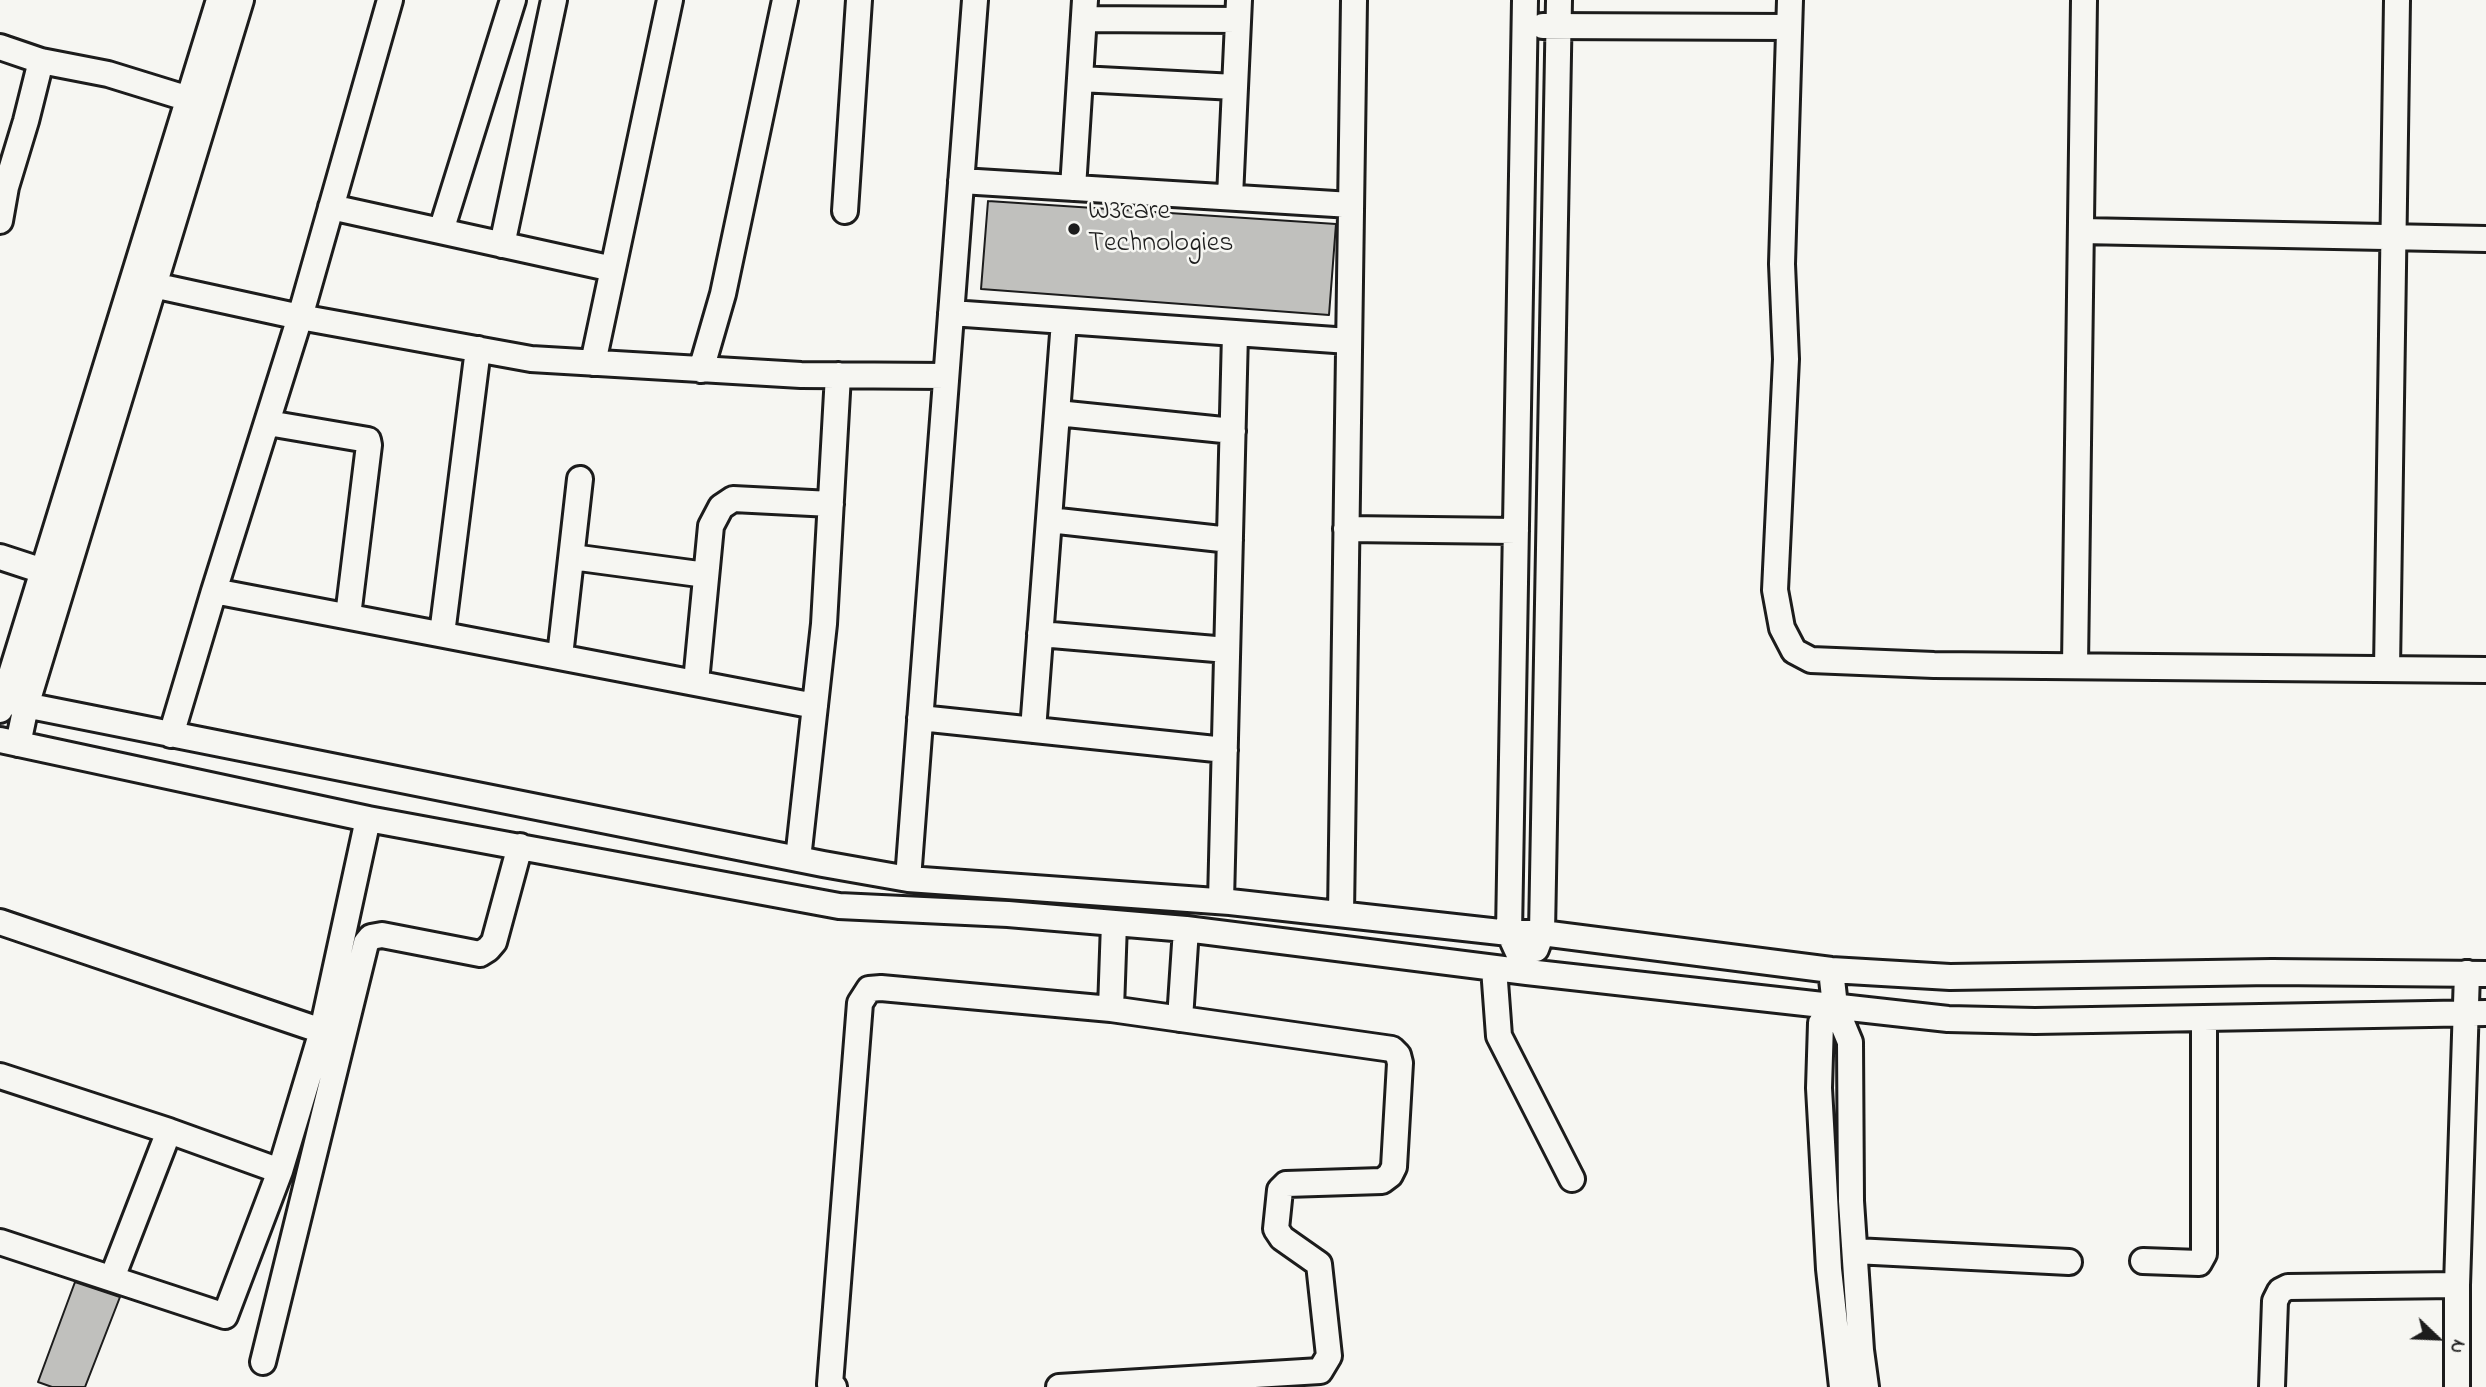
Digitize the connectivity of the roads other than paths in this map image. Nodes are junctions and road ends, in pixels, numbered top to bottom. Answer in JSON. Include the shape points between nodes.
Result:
{"nodes":[{"id":1,"x":219,"y":0,"type":"edge"},
{"id":2,"x":241,"y":0,"type":"edge"},
{"id":3,"x":390,"y":0,"type":"edge"},
{"id":4,"x":513,"y":0,"type":"edge"},
{"id":5,"x":554,"y":0,"type":"edge"},
{"id":6,"x":670,"y":0,"type":"edge"},
{"id":7,"x":785,"y":0,"type":"edge"},
{"id":8,"x":859,"y":0,"type":"edge"},
{"id":9,"x":975,"y":0,"type":"edge"},
{"id":10,"x":1354,"y":0,"type":"edge"},
{"id":11,"x":1525,"y":0,"type":"edge"},
{"id":12,"x":1559,"y":0,"type":"edge"},
{"id":13,"x":1790,"y":0,"type":"edge"},
{"id":14,"x":2084,"y":0,"type":"edge"},
{"id":15,"x":2397,"y":0,"type":"edge"},
{"id":16,"x":1084,"y":9,"type":"edge"},
{"id":17,"x":1238,"y":10,"type":"edge"},
{"id":18,"x":1558,"y":26,"type":"junction"},
{"id":19,"x":1525,"y":27,"type":"junction"},
{"id":20,"x":1788,"y":27,"type":"junction"},
{"id":21,"x":0,"y":47,"type":"edge"},
{"id":22,"x":40,"y":61,"type":"junction"},
{"id":23,"x":1080,"y":79,"type":"junction"},
{"id":24,"x":1235,"y":87,"type":"junction"},
{"id":25,"x":189,"y":99,"type":"junction"},
{"id":26,"x":961,"y":181,"type":"junction"},
{"id":27,"x":1073,"y":188,"type":"junction"},
{"id":28,"x":1230,"y":198,"type":"junction"},
{"id":29,"x":1351,"y":205,"type":"junction"},
{"id":30,"x":331,"y":207,"type":"junction"},
{"id":31,"x":1,"y":210,"type":"edge"},
{"id":32,"x":845,"y":211,"type":"dead end"},
{"id":33,"x":441,"y":231,"type":"junction"},
{"id":34,"x":2081,"y":231,"type":"junction"},
{"id":35,"x":2394,"y":237,"type":"junction"},
{"id":36,"x":2486,"y":239,"type":"edge"},
{"id":37,"x":502,"y":245,"type":"junction"},
{"id":38,"x":613,"y":269,"type":"junction"},
{"id":39,"x":153,"y":285,"type":"junction"},
{"id":40,"x":951,"y":313,"type":"junction"},
{"id":41,"x":300,"y":317,"type":"junction"},
{"id":42,"x":1064,"y":321,"type":"junction"},
{"id":43,"x":1235,"y":333,"type":"junction"},
{"id":44,"x":1349,"y":341,"type":"junction"},
{"id":45,"x":478,"y":349,"type":"junction"},
{"id":46,"x":593,"y":363,"type":"junction"},
{"id":47,"x":701,"y":370,"type":"junction"},
{"id":48,"x":838,"y":375,"type":"junction"},
{"id":49,"x":946,"y":376,"type":"junction"},
{"id":50,"x":1057,"y":413,"type":"junction"},
{"id":51,"x":268,"y":423,"type":"junction"},
{"id":52,"x":1233,"y":431,"type":"junction"},
{"id":53,"x":580,"y":479,"type":"dead end"},
{"id":54,"x":831,"y":504,"type":"junction"},
{"id":55,"x":1049,"y":520,"type":"junction"},
{"id":56,"x":1346,"y":529,"type":"junction"},
{"id":57,"x":1516,"y":531,"type":"junction"},
{"id":58,"x":1230,"y":540,"type":"junction"},
{"id":59,"x":0,"y":557,"type":"edge"},
{"id":60,"x":572,"y":557,"type":"junction"},
{"id":61,"x":43,"y":571,"type":"junction"},
{"id":62,"x":706,"y":575,"type":"junction"},
{"id":63,"x":214,"y":591,"type":"junction"},
{"id":64,"x":348,"y":616,"type":"junction"},
{"id":65,"x":442,"y":634,"type":"junction"},
{"id":66,"x":1040,"y":634,"type":"junction"},
{"id":67,"x":1227,"y":650,"type":"junction"},
{"id":68,"x":560,"y":656,"type":"junction"},
{"id":69,"x":2075,"y":666,"type":"junction"},
{"id":70,"x":2387,"y":669,"type":"junction"},
{"id":71,"x":2486,"y":670,"type":"edge"},
{"id":72,"x":696,"y":682,"type":"junction"},
{"id":73,"x":7,"y":704,"type":"edge"},
{"id":74,"x":815,"y":706,"type":"junction"},
{"id":75,"x":920,"y":718,"type":"junction"},
{"id":76,"x":1033,"y":730,"type":"junction"},
{"id":77,"x":171,"y":735,"type":"junction"},
{"id":78,"x":9,"y":742,"type":"edge"},
{"id":79,"x":1224,"y":750,"type":"junction"},
{"id":80,"x":368,"y":819,"type":"junction"},
{"id":81,"x":520,"y":846,"type":"junction"},
{"id":82,"x":797,"y":859,"type":"junction"},
{"id":83,"x":908,"y":879,"type":"junction"},
{"id":84,"x":1221,"y":901,"type":"junction"},
{"id":85,"x":1341,"y":914,"type":"junction"},
{"id":86,"x":0,"y":922,"type":"edge"},
{"id":87,"x":1114,"y":923,"type":"junction"},
{"id":88,"x":1186,"y":929,"type":"junction"},
{"id":89,"x":1509,"y":933,"type":"junction"},
{"id":90,"x":1542,"y":933,"type":"junction"},
{"id":91,"x":1494,"y":968,"type":"junction"},
{"id":92,"x":1830,"y":971,"type":"junction"},
{"id":93,"x":1527,"y":972,"type":"junction"},
{"id":94,"x":2477,"y":973,"type":"edge"},
{"id":95,"x":1835,"y":1006,"type":"junction"},
{"id":96,"x":1111,"y":1009,"type":"junction"},
{"id":97,"x":2476,"y":1013,"type":"edge"},
{"id":98,"x":2204,"y":1018,"type":"junction"},
{"id":99,"x":1180,"y":1019,"type":"junction"},
{"id":100,"x":322,"y":1031,"type":"junction"},
{"id":101,"x":0,"y":1076,"type":"edge"},
{"id":102,"x":169,"y":1131,"type":"junction"},
{"id":103,"x":280,"y":1171,"type":"junction"},
{"id":104,"x":1572,"y":1179,"type":"dead end"},
{"id":105,"x":0,"y":1242,"type":"edge"},
{"id":106,"x":1855,"y":1251,"type":"junction"},
{"id":107,"x":2143,"y":1261,"type":"dead end"},
{"id":108,"x":2069,"y":1262,"type":"dead end"},
{"id":109,"x":112,"y":1278,"type":"junction"},
{"id":110,"x":2457,"y":1285,"type":"junction"},
{"id":111,"x":263,"y":1362,"type":"dead end"},
{"id":112,"x":834,"y":1387,"type":"edge"},
{"id":113,"x":1059,"y":1387,"type":"edge"},
{"id":114,"x":1842,"y":1387,"type":"edge"},
{"id":115,"x":1866,"y":1387,"type":"edge"},
{"id":116,"x":2272,"y":1387,"type":"edge"},
{"id":117,"x":2457,"y":1387,"type":"edge"}],
"edges":[{"from":1,"to":25,"type":"street"},
{"from":2,"to":39,"type":"street"},
{"from":3,"to":30,"type":"street"},
{"from":4,"to":33,"type":"street"},
{"from":5,"to":37,"type":"street"},
{"from":6,"to":38,"type":"street"},
{"from":7,"to":47,"type":"street","via":[[723,294]]},
{"from":8,"to":32,"type":"street"},
{"from":9,"to":26,"type":"street"},
{"from":10,"to":29,"type":"street"},
{"from":11,"to":19,"type":"street"},
{"from":12,"to":18,"type":"street"},
{"from":13,"to":20,"type":"street"},
{"from":14,"to":34,"type":"street"},
{"from":15,"to":35,"type":"street"},
{"from":16,"to":17,"type":"street"},
{"from":16,"to":23,"type":"street"},
{"from":17,"to":24,"type":"street"},
{"from":18,"to":19,"type":"street"},
{"from":18,"to":20,"type":"street"},
{"from":18,"to":90,"type":"street"},
{"from":19,"to":57,"type":"street"},
{"from":20,"to":69,"type":"street","via":[[1782,264],[1786,359],[1775,590],[1782,628],[1794,651],[1811,660]]},
{"from":21,"to":22,"type":"street"},
{"from":22,"to":25,"type":"street","via":[[108,74]]},
{"from":22,"to":31,"type":"street"},
{"from":23,"to":24,"type":"street"},
{"from":23,"to":27,"type":"street"},
{"from":24,"to":28,"type":"street"},
{"from":25,"to":61,"type":"street"},
{"from":26,"to":27,"type":"street"},
{"from":26,"to":40,"type":"street"},
{"from":27,"to":28,"type":"street"},
{"from":28,"to":29,"type":"street"},
{"from":29,"to":44,"type":"street"},
{"from":30,"to":33,"type":"street"},
{"from":30,"to":41,"type":"street"},
{"from":33,"to":37,"type":"street"},
{"from":34,"to":35,"type":"street"},
{"from":34,"to":69,"type":"street"},
{"from":35,"to":36,"type":"street"},
{"from":35,"to":70,"type":"street"},
{"from":37,"to":38,"type":"street"},
{"from":38,"to":46,"type":"street"},
{"from":39,"to":41,"type":"street"},
{"from":39,"to":73,"type":"street"},
{"from":40,"to":42,"type":"street"},
{"from":40,"to":49,"type":"street"},
{"from":41,"to":45,"type":"street"},
{"from":41,"to":51,"type":"street"},
{"from":42,"to":43,"type":"street"},
{"from":42,"to":50,"type":"street"},
{"from":43,"to":44,"type":"street"},
{"from":43,"to":52,"type":"street"},
{"from":44,"to":56,"type":"street"},
{"from":45,"to":46,"type":"street","via":[[531,359]]},
{"from":45,"to":65,"type":"street"},
{"from":46,"to":47,"type":"street"},
{"from":47,"to":48,"type":"street"},
{"from":48,"to":49,"type":"street"},
{"from":48,"to":54,"type":"street"},
{"from":49,"to":75,"type":"street"},
{"from":50,"to":52,"type":"street"},
{"from":50,"to":55,"type":"street"},
{"from":51,"to":63,"type":"street"},
{"from":51,"to":64,"type":"street","via":[[368,440]]},
{"from":52,"to":58,"type":"street"},
{"from":53,"to":60,"type":"street"},
{"from":54,"to":62,"type":"street","via":[[733,499],[721,507],[711,526]]},
{"from":54,"to":74,"type":"street"},
{"from":55,"to":58,"type":"street"},
{"from":55,"to":66,"type":"street"},
{"from":56,"to":57,"type":"street"},
{"from":56,"to":85,"type":"street"},
{"from":57,"to":89,"type":"street"},
{"from":58,"to":67,"type":"street"},
{"from":59,"to":61,"type":"street"},
{"from":60,"to":62,"type":"street"},
{"from":60,"to":68,"type":"street"},
{"from":61,"to":73,"type":"street"},
{"from":62,"to":72,"type":"street"},
{"from":63,"to":64,"type":"street"},
{"from":63,"to":77,"type":"street"},
{"from":64,"to":65,"type":"street"},
{"from":65,"to":68,"type":"street"},
{"from":66,"to":67,"type":"street"},
{"from":66,"to":76,"type":"street"},
{"from":67,"to":79,"type":"street"},
{"from":68,"to":72,"type":"street"},
{"from":69,"to":70,"type":"street"},
{"from":70,"to":71,"type":"street"},
{"from":72,"to":74,"type":"street"},
{"from":73,"to":77,"type":"street"},
{"from":73,"to":78,"type":"street"},
{"from":74,"to":82,"type":"street"},
{"from":75,"to":76,"type":"street"},
{"from":75,"to":83,"type":"street"},
{"from":76,"to":79,"type":"street"},
{"from":77,"to":82,"type":"street"},
{"from":78,"to":80,"type":"street"},
{"from":79,"to":84,"type":"street"},
{"from":80,"to":81,"type":"street"},
{"from":80,"to":100,"type":"street"},
{"from":81,"to":87,"type":"street","via":[[839,906]]},
{"from":81,"to":111,"type":"street","via":[[494,942],[488,949],[480,954],[382,935],[366,943]]},
{"from":82,"to":83,"type":"street"},
{"from":83,"to":84,"type":"street"},
{"from":84,"to":85,"type":"street"},
{"from":85,"to":89,"type":"street"},
{"from":86,"to":100,"type":"street"},
{"from":87,"to":88,"type":"street"},
{"from":87,"to":96,"type":"street"},
{"from":88,"to":91,"type":"street"},
{"from":88,"to":99,"type":"street"},
{"from":89,"to":90,"type":"street"},
{"from":89,"to":93,"type":"street"},
{"from":90,"to":92,"type":"street"},
{"from":90,"to":93,"type":"street"},
{"from":91,"to":93,"type":"street"},
{"from":91,"to":104,"type":"street","via":[[1499,1036]]},
{"from":92,"to":94,"type":"street","via":[[1950,976]]},
{"from":92,"to":95,"type":"street"},
{"from":93,"to":95,"type":"street"},
{"from":94,"to":97,"type":"street"},
{"from":95,"to":98,"type":"street","via":[[1948,1019]]},
{"from":95,"to":106,"type":"street","via":[[1850,1042]]},
{"from":95,"to":114,"type":"street","via":[[1821,1023],[1819,1088],[1829,1269]]},
{"from":96,"to":99,"type":"street"},
{"from":96,"to":112,"type":"street","via":[[869,989],[860,1003]]},
{"from":97,"to":98,"type":"street"},
{"from":97,"to":110,"type":"street"},
{"from":98,"to":107,"type":"street","via":[[2204,1254],[2199,1263]]},
{"from":99,"to":113,"type":"street","via":[[1392,1049],[1399,1063],[1394,1167],[1382,1181],[1286,1184],[1280,1190],[1276,1229],[1319,1264],[1329,1356],[1320,1371]]},
{"from":100,"to":103,"type":"street"},
{"from":101,"to":102,"type":"street"},
{"from":102,"to":103,"type":"street"},
{"from":102,"to":109,"type":"street"},
{"from":103,"to":109,"type":"street","via":[[225,1316]]},
{"from":105,"to":109,"type":"street"},
{"from":106,"to":108,"type":"street"},
{"from":106,"to":115,"type":"street"},
{"from":110,"to":116,"type":"street","via":[[2288,1287],[2280,1291],[2275,1301]]},
{"from":110,"to":117,"type":"street"}]}
